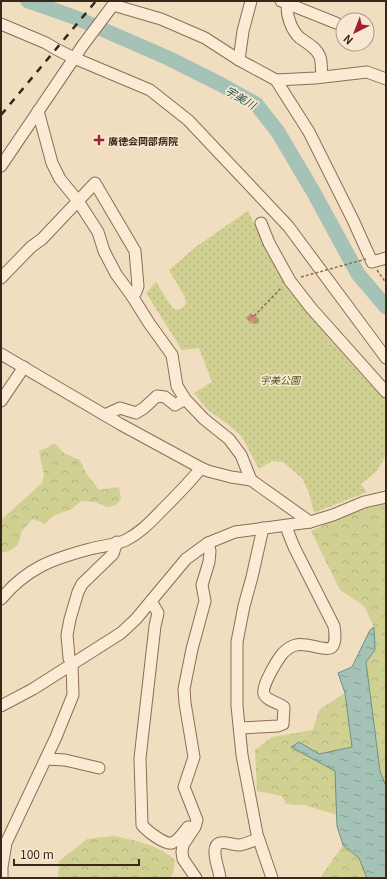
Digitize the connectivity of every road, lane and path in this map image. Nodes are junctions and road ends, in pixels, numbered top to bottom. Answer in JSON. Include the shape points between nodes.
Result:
{"nodes":[{"id":1,"x":251,"y":1,"type":"edge"},
{"id":2,"x":285,"y":3,"type":"edge"},
{"id":3,"x":113,"y":5,"type":"edge"},
{"id":4,"x":335,"y":23,"type":"edge"},
{"id":5,"x":2,"y":27,"type":"edge"},
{"id":6,"x":74,"y":58,"type":"junction"},
{"id":7,"x":239,"y":60,"type":"junction"},
{"id":8,"x":322,"y":76,"type":"junction"},
{"id":9,"x":386,"y":79,"type":"edge"},
{"id":10,"x":276,"y":80,"type":"junction"},
{"id":11,"x":38,"y":111,"type":"junction"},
{"id":12,"x":1,"y":166,"type":"edge"},
{"id":13,"x":78,"y":201,"type":"junction"},
{"id":14,"x":261,"y":223,"type":"dead end"},
{"id":15,"x":386,"y":258,"type":"edge"},
{"id":16,"x":369,"y":260,"type":"junction"},
{"id":17,"x":301,"y":277,"type":"dead end"},
{"id":18,"x":1,"y":278,"type":"edge"},
{"id":19,"x":386,"y":284,"type":"edge"},
{"id":20,"x":284,"y":286,"type":"dead end"},
{"id":21,"x":132,"y":296,"type":"junction"},
{"id":22,"x":254,"y":316,"type":"dead end"},
{"id":23,"x":1,"y":354,"type":"edge"},
{"id":24,"x":386,"y":358,"type":"edge"},
{"id":25,"x":24,"y":367,"type":"junction"},
{"id":26,"x":386,"y":392,"type":"edge"},
{"id":27,"x":185,"y":399,"type":"junction"},
{"id":28,"x":1,"y":401,"type":"edge"},
{"id":29,"x":105,"y":415,"type":"junction"},
{"id":30,"x":201,"y":468,"type":"junction"},
{"id":31,"x":251,"y":480,"type":"junction"},
{"id":32,"x":386,"y":497,"type":"edge"},
{"id":33,"x":310,"y":522,"type":"junction"},
{"id":34,"x":287,"y":526,"type":"junction"},
{"id":35,"x":263,"y":528,"type":"junction"},
{"id":36,"x":117,"y":542,"type":"junction"},
{"id":37,"x":208,"y":543,"type":"junction"},
{"id":38,"x":1,"y":599,"type":"edge"},
{"id":39,"x":151,"y":601,"type":"junction"},
{"id":40,"x":72,"y":664,"type":"junction"},
{"id":41,"x":1,"y":706,"type":"edge"},
{"id":42,"x":240,"y":728,"type":"junction"},
{"id":43,"x":46,"y":759,"type":"junction"},
{"id":44,"x":99,"y":768,"type":"dead end"},
{"id":45,"x":196,"y":825,"type":"junction"},
{"id":46,"x":258,"y":839,"type":"junction"},
{"id":47,"x":2,"y":878,"type":"edge"},
{"id":48,"x":196,"y":878,"type":"edge"},
{"id":49,"x":220,"y":878,"type":"edge"},
{"id":50,"x":272,"y":878,"type":"edge"}],
"edges":[{"from":1,"to":7,"type":"street"},
{"from":2,"to":4,"type":"street"},
{"from":2,"to":8,"type":"street","via":[[293,28],[320,57]]},
{"from":3,"to":6,"type":"street"},
{"from":3,"to":7,"type":"street","via":[[162,19],[205,38]]},
{"from":5,"to":6,"type":"street","via":[[46,43]]},
{"from":6,"to":11,"type":"street"},
{"from":6,"to":24,"type":"street","via":[[150,90],[188,120],[288,226]]},
{"from":7,"to":10,"type":"street"},
{"from":8,"to":9,"type":"street","via":[[367,72]]},
{"from":8,"to":10,"type":"street"},
{"from":10,"to":16,"type":"street","via":[[309,132],[353,220]]},
{"from":11,"to":12,"type":"street"},
{"from":11,"to":13,"type":"street","via":[[52,163],[60,179]]},
{"from":13,"to":18,"type":"street"},
{"from":13,"to":21,"type":"street","via":[[98,232],[116,274]]},
{"from":13,"to":21,"type":"street","via":[[95,183],[135,251],[138,286]]},
{"from":14,"to":26,"type":"street","via":[[290,281]]},
{"from":15,"to":16,"type":"street"},
{"from":16,"to":17,"type":"path","bridge":true},
{"from":16,"to":19,"type":"path"},
{"from":20,"to":22,"type":"path"},
{"from":21,"to":27,"type":"street","via":[[172,355],[177,386]]},
{"from":23,"to":25,"type":"street"},
{"from":25,"to":28,"type":"street"},
{"from":25,"to":29,"type":"street"},
{"from":27,"to":29,"type":"street","via":[[175,405],[165,397],[157,396],[136,413],[120,408]]},
{"from":27,"to":31,"type":"street","via":[[204,419],[229,438],[241,455]]},
{"from":29,"to":30,"type":"street"},
{"from":30,"to":31,"type":"street","via":[[208,472]]},
{"from":30,"to":36,"type":"street","via":[[192,481],[143,529]]},
{"from":31,"to":33,"type":"street"},
{"from":32,"to":33,"type":"street","via":[[364,502]]},
{"from":33,"to":34,"type":"street"},
{"from":34,"to":35,"type":"street"},
{"from":34,"to":42,"type":"street","via":[[294,547],[334,626],[335,635],[330,649],[304,643],[290,647],[278,660],[264,688],[264,694],[284,707],[283,724]]},
{"from":35,"to":37,"type":"street","via":[[235,532]]},
{"from":35,"to":42,"type":"street","via":[[237,642],[237,706]]},
{"from":36,"to":38,"type":"street","via":[[49,562],[27,574]]},
{"from":36,"to":40,"type":"street","via":[[112,554],[82,584],[78,592],[67,635]]},
{"from":37,"to":39,"type":"street","via":[[186,559]]},
{"from":37,"to":45,"type":"street","via":[[209,562],[202,585],[205,601],[184,689],[194,757],[184,787],[196,814]]},
{"from":39,"to":40,"type":"street","via":[[121,634]]},
{"from":39,"to":45,"type":"street","via":[[158,613],[140,758],[142,825],[170,844],[190,825]]},
{"from":40,"to":41,"type":"street"},
{"from":40,"to":43,"type":"street","via":[[73,695]]},
{"from":42,"to":46,"type":"street","via":[[242,755]]},
{"from":43,"to":44,"type":"street","via":[[65,760]]},
{"from":43,"to":47,"type":"street","via":[[6,843]]},
{"from":45,"to":48,"type":"street","via":[[183,845],[182,852],[183,859]]},
{"from":46,"to":49,"type":"street","via":[[239,845],[227,842],[215,848]]},
{"from":46,"to":50,"type":"street"}]}
